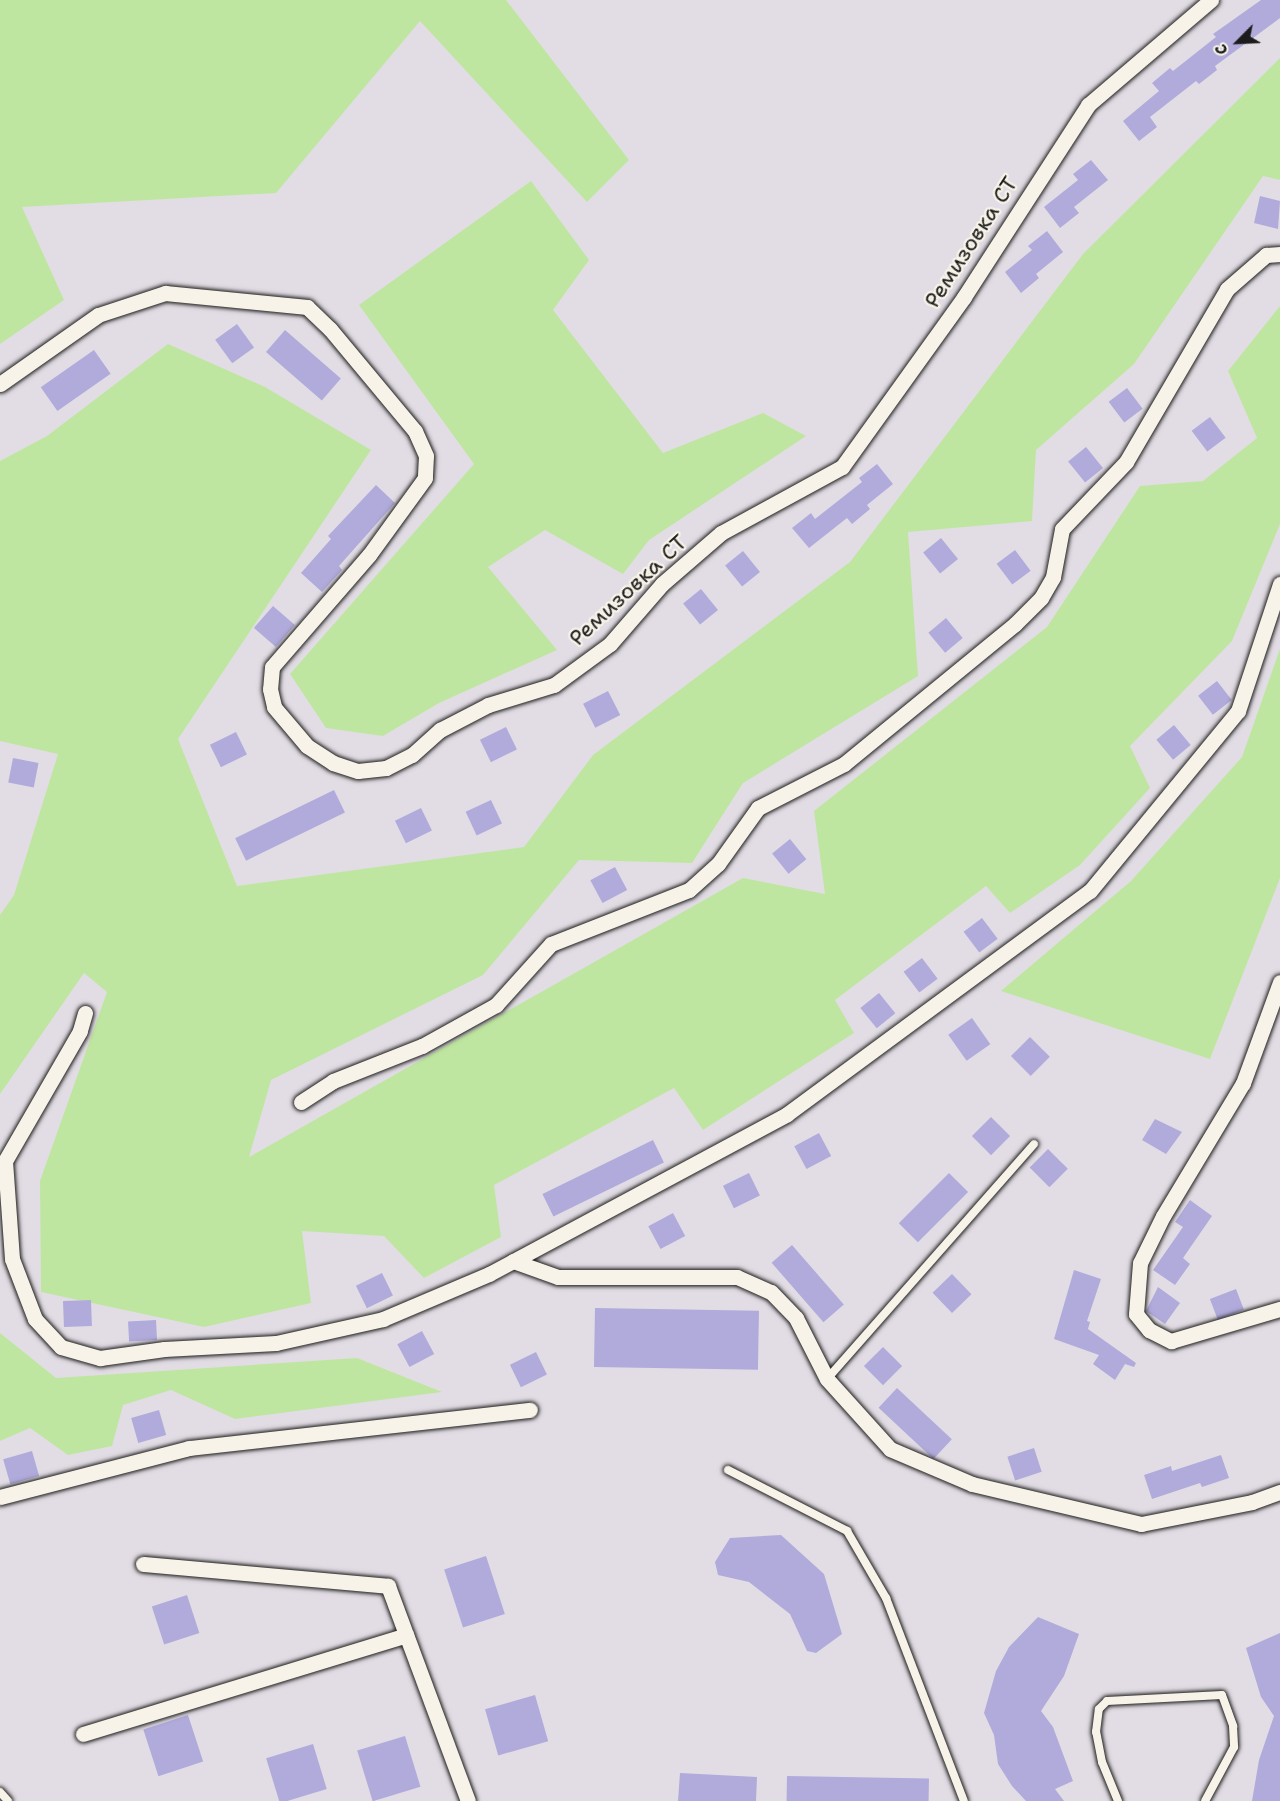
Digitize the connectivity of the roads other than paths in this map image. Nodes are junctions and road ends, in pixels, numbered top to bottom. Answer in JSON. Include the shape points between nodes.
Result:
{"nodes":[{"id":1,"x":1211,"y":0,"type":"edge"},
{"id":2,"x":1280,"y":254,"type":"edge"},
{"id":3,"x":0,"y":384,"type":"edge"},
{"id":4,"x":1280,"y":584,"type":"edge"},
{"id":5,"x":1280,"y":982,"type":"edge"},
{"id":6,"x":85,"y":1013,"type":"dead end"},
{"id":7,"x":301,"y":1102,"type":"dead end"},
{"id":8,"x":1034,"y":1144,"type":"dead end"},
{"id":9,"x":513,"y":1261,"type":"junction"},
{"id":10,"x":1280,"y":1309,"type":"edge"},
{"id":11,"x":827,"y":1379,"type":"junction"},
{"id":12,"x":530,"y":1410,"type":"dead end"},
{"id":13,"x":728,"y":1470,"type":"dead end"},
{"id":14,"x":1280,"y":1492,"type":"edge"},
{"id":15,"x":0,"y":1497,"type":"edge"},
{"id":16,"x":143,"y":1564,"type":"dead end"},
{"id":17,"x":406,"y":1635,"type":"junction"},
{"id":18,"x":83,"y":1734,"type":"dead end"},
{"id":19,"x":0,"y":1792,"type":"edge"},
{"id":20,"x":8,"y":1801,"type":"edge"},
{"id":21,"x":468,"y":1801,"type":"edge"},
{"id":22,"x":964,"y":1801,"type":"edge"},
{"id":23,"x":1118,"y":1801,"type":"edge"},
{"id":24,"x":1205,"y":1801,"type":"edge"}],
"edges":[{"from":1,"to":3,"type":"street","name":"Ремизовка СТ","via":[[1088,105],[964,297],[842,467],[722,533],[662,584],[610,644],[554,685],[488,705],[440,730],[412,755],[386,768],[358,771],[333,763],[307,746],[274,707],[270,689],[272,668],[369,555],[425,478],[426,456],[415,431],[307,307],[165,293],[98,315]]},
{"from":2,"to":7,"type":"street","via":[[1266,255],[1227,289],[1126,462],[1062,528],[1053,577],[1041,598],[1015,624],[844,764],[758,808],[718,864],[689,890],[551,944],[496,1005],[422,1046],[333,1082]]},
{"from":4,"to":9,"type":"street","via":[[1238,711],[1090,891],[788,1114]]},
{"from":5,"to":10,"type":"street","via":[[1243,1083],[1163,1216],[1140,1263],[1136,1314],[1149,1330],[1171,1341]]},
{"from":6,"to":9,"type":"street","via":[[80,1031],[5,1161],[12,1259],[35,1319],[61,1347],[100,1358],[164,1349],[276,1343],[383,1319]]},
{"from":8,"to":11,"type":"lane"},
{"from":9,"to":11,"type":"street","via":[[558,1277],[736,1276],[771,1292],[796,1318]]},
{"from":11,"to":14,"type":"street","via":[[891,1449],[972,1484],[1141,1524],[1252,1502]]},
{"from":12,"to":15,"type":"street","via":[[189,1448]]},
{"from":13,"to":22,"type":"lane","via":[[847,1532],[886,1598]]},
{"from":16,"to":17,"type":"street","via":[[388,1586]]},
{"from":17,"to":18,"type":"street"},
{"from":17,"to":21,"type":"street"},
{"from":19,"to":20,"type":"lane"},
{"from":23,"to":24,"type":"lane","via":[[1102,1762],[1096,1732],[1099,1709],[1107,1701],[1125,1698],[1222,1695],[1233,1726],[1234,1747]]}]}
